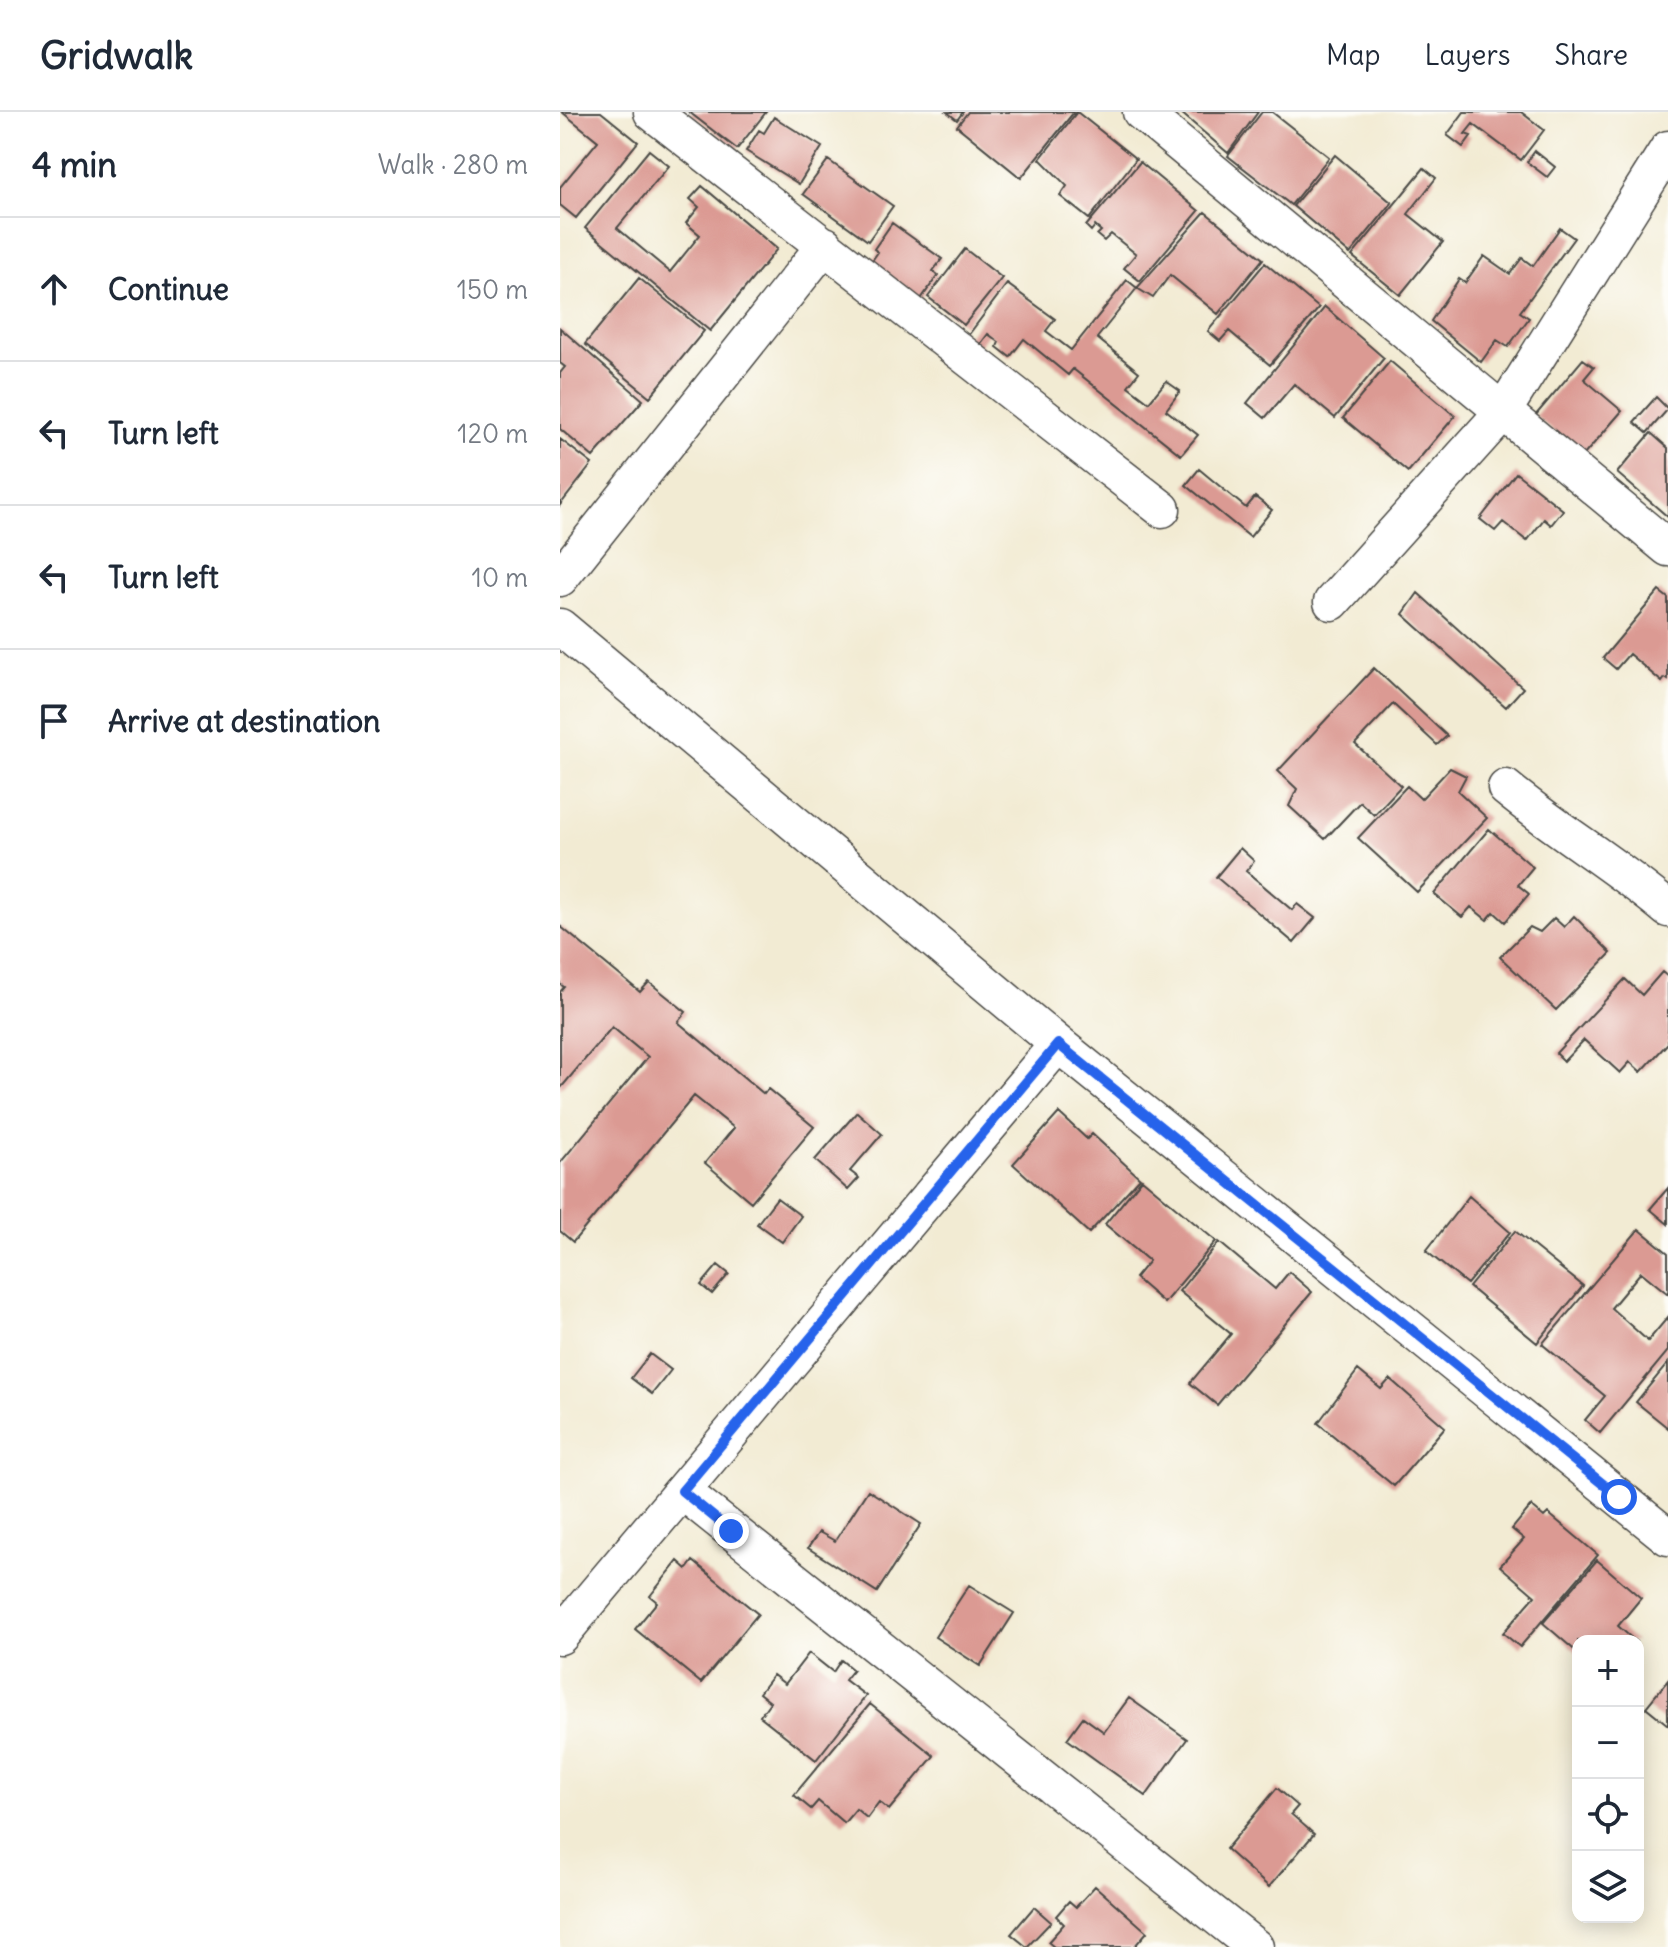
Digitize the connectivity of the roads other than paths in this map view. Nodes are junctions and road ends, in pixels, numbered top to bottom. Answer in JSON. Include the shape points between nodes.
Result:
{"nodes":[{"id":1,"x":652,"y":112,"type":"edge"},
{"id":2,"x":1141,"y":112,"type":"edge"},
{"id":3,"x":1668,"y":149,"type":"edge"},
{"id":4,"x":825,"y":245,"type":"junction"},
{"id":5,"x":1502,"y":413,"type":"junction"},
{"id":6,"x":1162,"y":509,"type":"dead end"},
{"id":7,"x":1668,"y":548,"type":"edge"},
{"id":8,"x":560,"y":578,"type":"edge"},
{"id":9,"x":1332,"y":602,"type":"dead end"},
{"id":10,"x":560,"y":627,"type":"edge"},
{"id":11,"x":1506,"y":788,"type":"dead end"},
{"id":12,"x":1668,"y":909,"type":"edge"},
{"id":13,"x":1058,"y":1044,"type":"junction"},
{"id":14,"x":682,"y":1491,"type":"junction"},
{"id":15,"x":1668,"y":1537,"type":"edge"},
{"id":16,"x":560,"y":1636,"type":"edge"},
{"id":17,"x":1255,"y":1947,"type":"edge"}],
"edges":[{"from":1,"to":4,"type":"street"},
{"from":2,"to":5,"type":"street"},
{"from":3,"to":5,"type":"street"},
{"from":4,"to":6,"type":"street"},
{"from":4,"to":8,"type":"street"},
{"from":5,"to":7,"type":"street"},
{"from":5,"to":9,"type":"street"},
{"from":10,"to":13,"type":"street"},
{"from":11,"to":12,"type":"street"},
{"from":13,"to":14,"type":"street"},
{"from":13,"to":15,"type":"street"},
{"from":14,"to":16,"type":"street"},
{"from":14,"to":17,"type":"street"}]}
